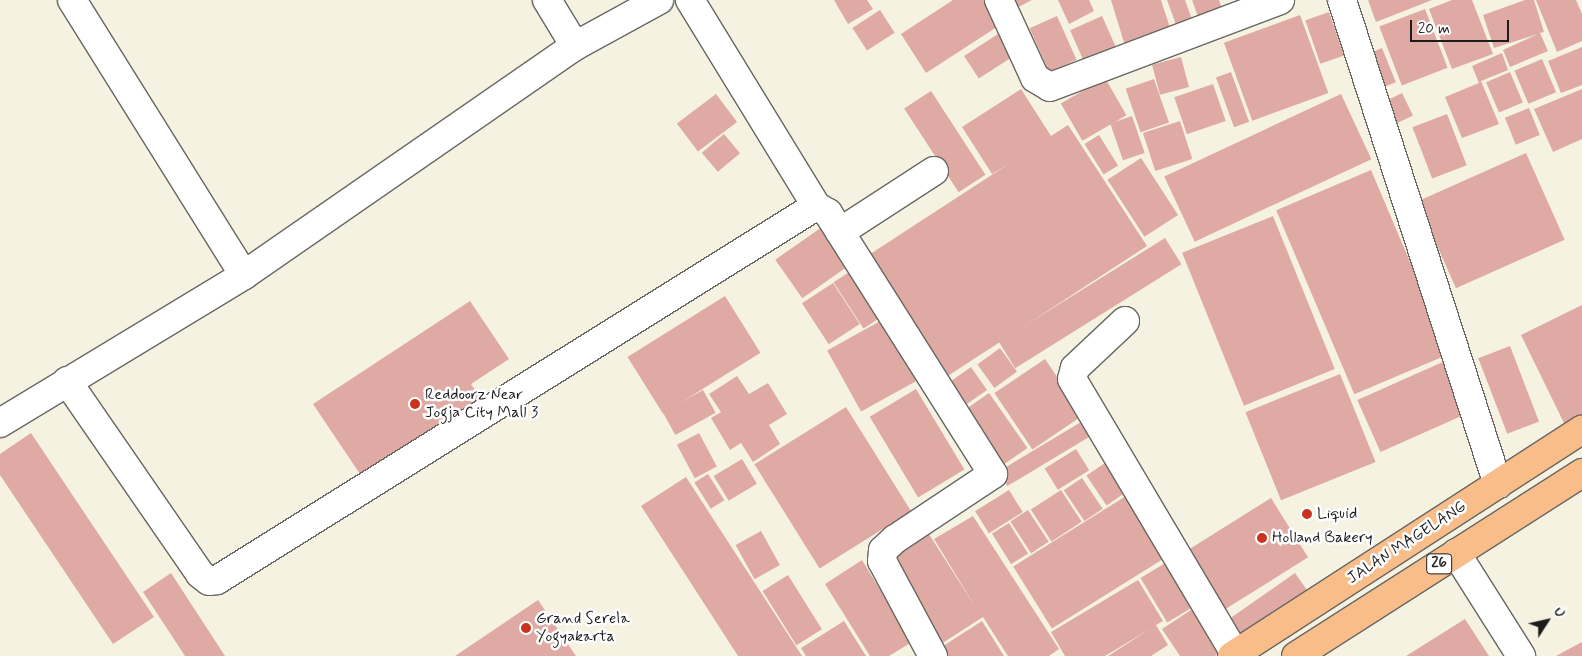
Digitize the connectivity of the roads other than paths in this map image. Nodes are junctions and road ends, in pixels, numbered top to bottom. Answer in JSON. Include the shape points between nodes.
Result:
{"nodes":[{"id":1,"x":72,"y":0,"type":"edge"},
{"id":2,"x":546,"y":0,"type":"edge"},
{"id":3,"x":659,"y":0,"type":"edge"},
{"id":4,"x":690,"y":0,"type":"edge"},
{"id":5,"x":999,"y":0,"type":"edge"},
{"id":6,"x":1280,"y":0,"type":"edge"},
{"id":7,"x":1342,"y":0,"type":"edge"},
{"id":8,"x":575,"y":46,"type":"junction"},
{"id":9,"x":934,"y":171,"type":"dead end"},
{"id":10,"x":816,"y":206,"type":"junction"},
{"id":11,"x":840,"y":232,"type":"junction"},
{"id":12,"x":244,"y":275,"type":"junction"},
{"id":13,"x":1126,"y":321,"type":"dead end"},
{"id":14,"x":67,"y":381,"type":"junction"},
{"id":15,"x":0,"y":423,"type":"edge"},
{"id":16,"x":1582,"y":430,"type":"edge"},
{"id":17,"x":1582,"y":473,"type":"edge"},
{"id":18,"x":1498,"y":485,"type":"junction"},
{"id":19,"x":1456,"y":553,"type":"junction"},
{"id":20,"x":1233,"y":655,"type":"edge"},
{"id":21,"x":933,"y":656,"type":"edge"},
{"id":22,"x":1296,"y":656,"type":"edge"},
{"id":23,"x":1521,"y":656,"type":"edge"}],
"edges":[{"from":1,"to":12,"type":"street"},
{"from":2,"to":8,"type":"street"},
{"from":3,"to":8,"type":"street"},
{"from":4,"to":10,"type":"street"},
{"from":5,"to":6,"type":"street","via":[[1035,78],[1050,87]]},
{"from":7,"to":18,"type":"street"},
{"from":8,"to":12,"type":"street"},
{"from":9,"to":11,"type":"street"},
{"from":10,"to":11,"type":"street","via":[[828,213]]},
{"from":10,"to":14,"type":"street","via":[[217,580],[209,581],[200,574]]},
{"from":11,"to":21,"type":"street","via":[[993,474],[894,539],[883,550],[882,562]]},
{"from":12,"to":14,"type":"street"},
{"from":13,"to":20,"type":"street","via":[[1074,368],[1072,379]]},
{"from":14,"to":15,"type":"street"},
{"from":16,"to":18,"type":"main road","name":"JALAN MAGELANG","number":"26"},
{"from":17,"to":19,"type":"main road","number":"26"},
{"from":18,"to":20,"type":"main road","name":"JALAN MAGELANG","number":"26"},
{"from":19,"to":22,"type":"main road","number":"26"},
{"from":19,"to":23,"type":"street"}]}
